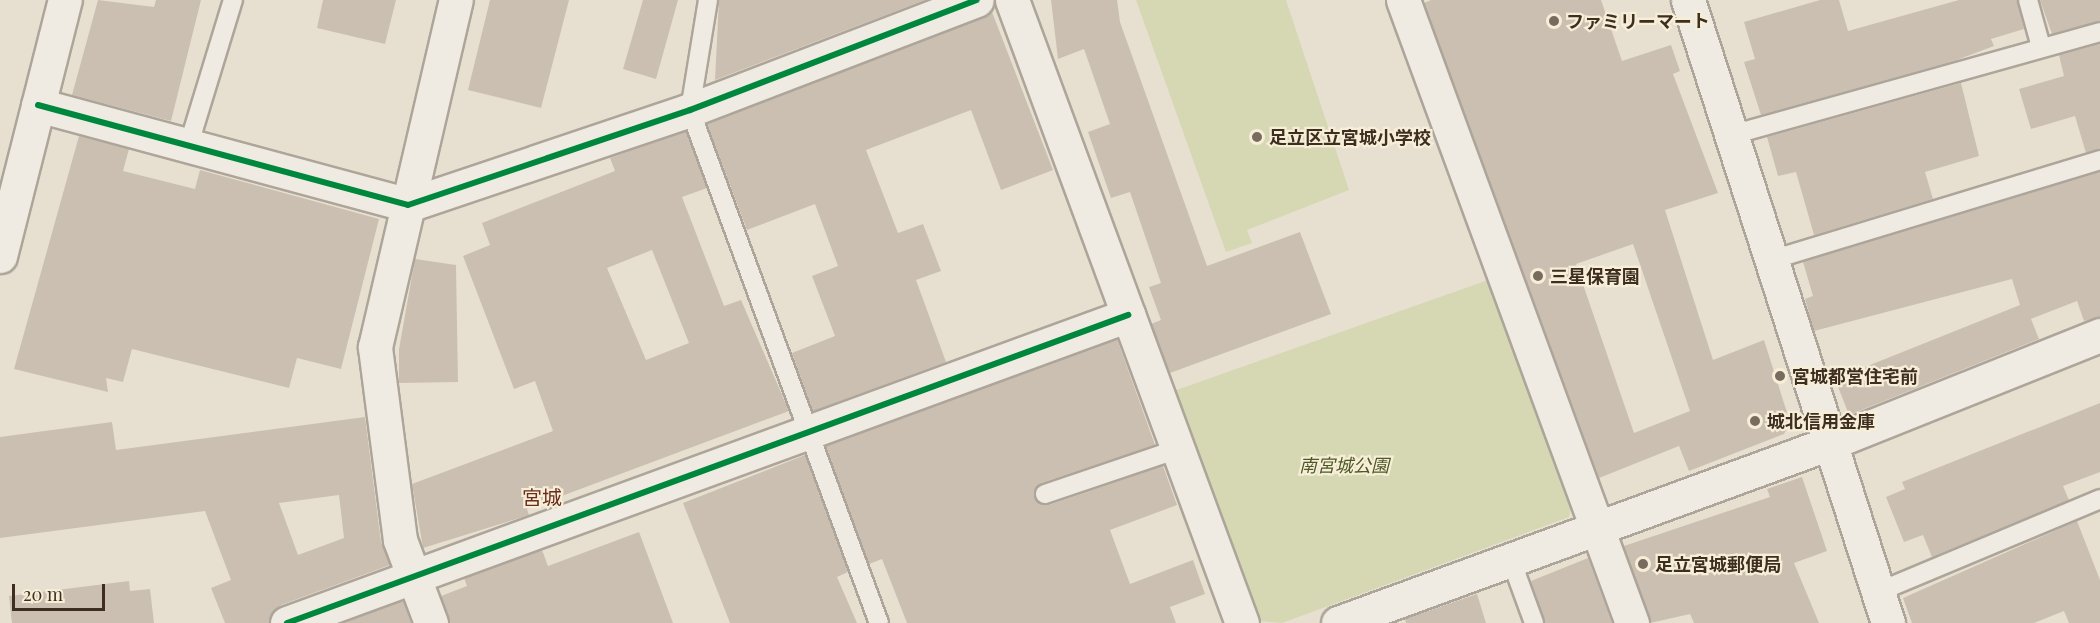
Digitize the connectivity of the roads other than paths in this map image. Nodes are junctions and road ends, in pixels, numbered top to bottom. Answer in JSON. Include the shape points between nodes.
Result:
{"nodes":[{"id":1,"x":65,"y":0,"type":"edge"},
{"id":2,"x":233,"y":0,"type":"edge"},
{"id":3,"x":456,"y":0,"type":"edge"},
{"id":4,"x":708,"y":0,"type":"edge"},
{"id":5,"x":977,"y":0,"type":"edge"},
{"id":6,"x":1012,"y":0,"type":"edge"},
{"id":7,"x":1403,"y":0,"type":"edge"},
{"id":8,"x":1688,"y":0,"type":"edge"},
{"id":9,"x":2028,"y":0,"type":"edge"},
{"id":10,"x":2100,"y":32,"type":"edge"},
{"id":11,"x":2041,"y":47,"type":"junction"},
{"id":12,"x":38,"y":105,"type":"junction"},
{"id":13,"x":690,"y":110,"type":"junction"},
{"id":14,"x":1728,"y":136,"type":"junction"},
{"id":15,"x":188,"y":147,"type":"junction"},
{"id":16,"x":2100,"y":160,"type":"edge"},
{"id":17,"x":408,"y":206,"type":"junction"},
{"id":18,"x":0,"y":256,"type":"edge"},
{"id":19,"x":1768,"y":261,"type":"junction"},
{"id":20,"x":1128,"y":315,"type":"junction"},
{"id":21,"x":2100,"y":335,"type":"edge"},
{"id":22,"x":812,"y":431,"type":"junction"},
{"id":23,"x":1830,"y":443,"type":"junction"},
{"id":24,"x":1178,"y":449,"type":"junction"},
{"id":25,"x":1045,"y":494,"type":"dead end"},
{"id":26,"x":2100,"y":499,"type":"edge"},
{"id":27,"x":1593,"y":530,"type":"junction"},
{"id":28,"x":1511,"y":560,"type":"junction"},
{"id":29,"x":414,"y":577,"type":"junction"},
{"id":30,"x":1878,"y":592,"type":"junction"},
{"id":31,"x":1384,"y":615,"type":"edge"},
{"id":32,"x":287,"y":623,"type":"edge"},
{"id":33,"x":431,"y":623,"type":"edge"},
{"id":34,"x":879,"y":623,"type":"edge"},
{"id":35,"x":1242,"y":623,"type":"edge"},
{"id":36,"x":1338,"y":623,"type":"edge"},
{"id":37,"x":1534,"y":623,"type":"edge"},
{"id":38,"x":1632,"y":623,"type":"edge"},
{"id":39,"x":1888,"y":623,"type":"edge"}],
"edges":[{"from":1,"to":12,"type":"street"},
{"from":2,"to":15,"type":"lane"},
{"from":3,"to":17,"type":"street"},
{"from":4,"to":13,"type":"lane"},
{"from":5,"to":13,"type":"street"},
{"from":6,"to":20,"type":"street"},
{"from":7,"to":27,"type":"street"},
{"from":8,"to":14,"type":"street"},
{"from":9,"to":11,"type":"lane"},
{"from":10,"to":11,"type":"lane"},
{"from":11,"to":14,"type":"lane"},
{"from":12,"to":15,"type":"street"},
{"from":12,"to":18,"type":"street"},
{"from":13,"to":17,"type":"street"},
{"from":13,"to":22,"type":"lane"},
{"from":14,"to":19,"type":"street"},
{"from":15,"to":17,"type":"street"},
{"from":16,"to":19,"type":"lane"},
{"from":17,"to":29,"type":"street","via":[[375,346],[400,540]]},
{"from":19,"to":23,"type":"street"},
{"from":20,"to":22,"type":"street"},
{"from":20,"to":24,"type":"street"},
{"from":21,"to":23,"type":"street"},
{"from":22,"to":29,"type":"street"},
{"from":22,"to":34,"type":"lane"},
{"from":23,"to":27,"type":"street"},
{"from":23,"to":30,"type":"street"},
{"from":24,"to":25,"type":"lane"},
{"from":24,"to":35,"type":"street"},
{"from":26,"to":30,"type":"lane"},
{"from":27,"to":28,"type":"street"},
{"from":27,"to":38,"type":"street"},
{"from":28,"to":31,"type":"street"},
{"from":28,"to":37,"type":"lane"},
{"from":29,"to":32,"type":"street"},
{"from":29,"to":33,"type":"street"},
{"from":30,"to":39,"type":"street"},
{"from":31,"to":36,"type":"street"}]}
